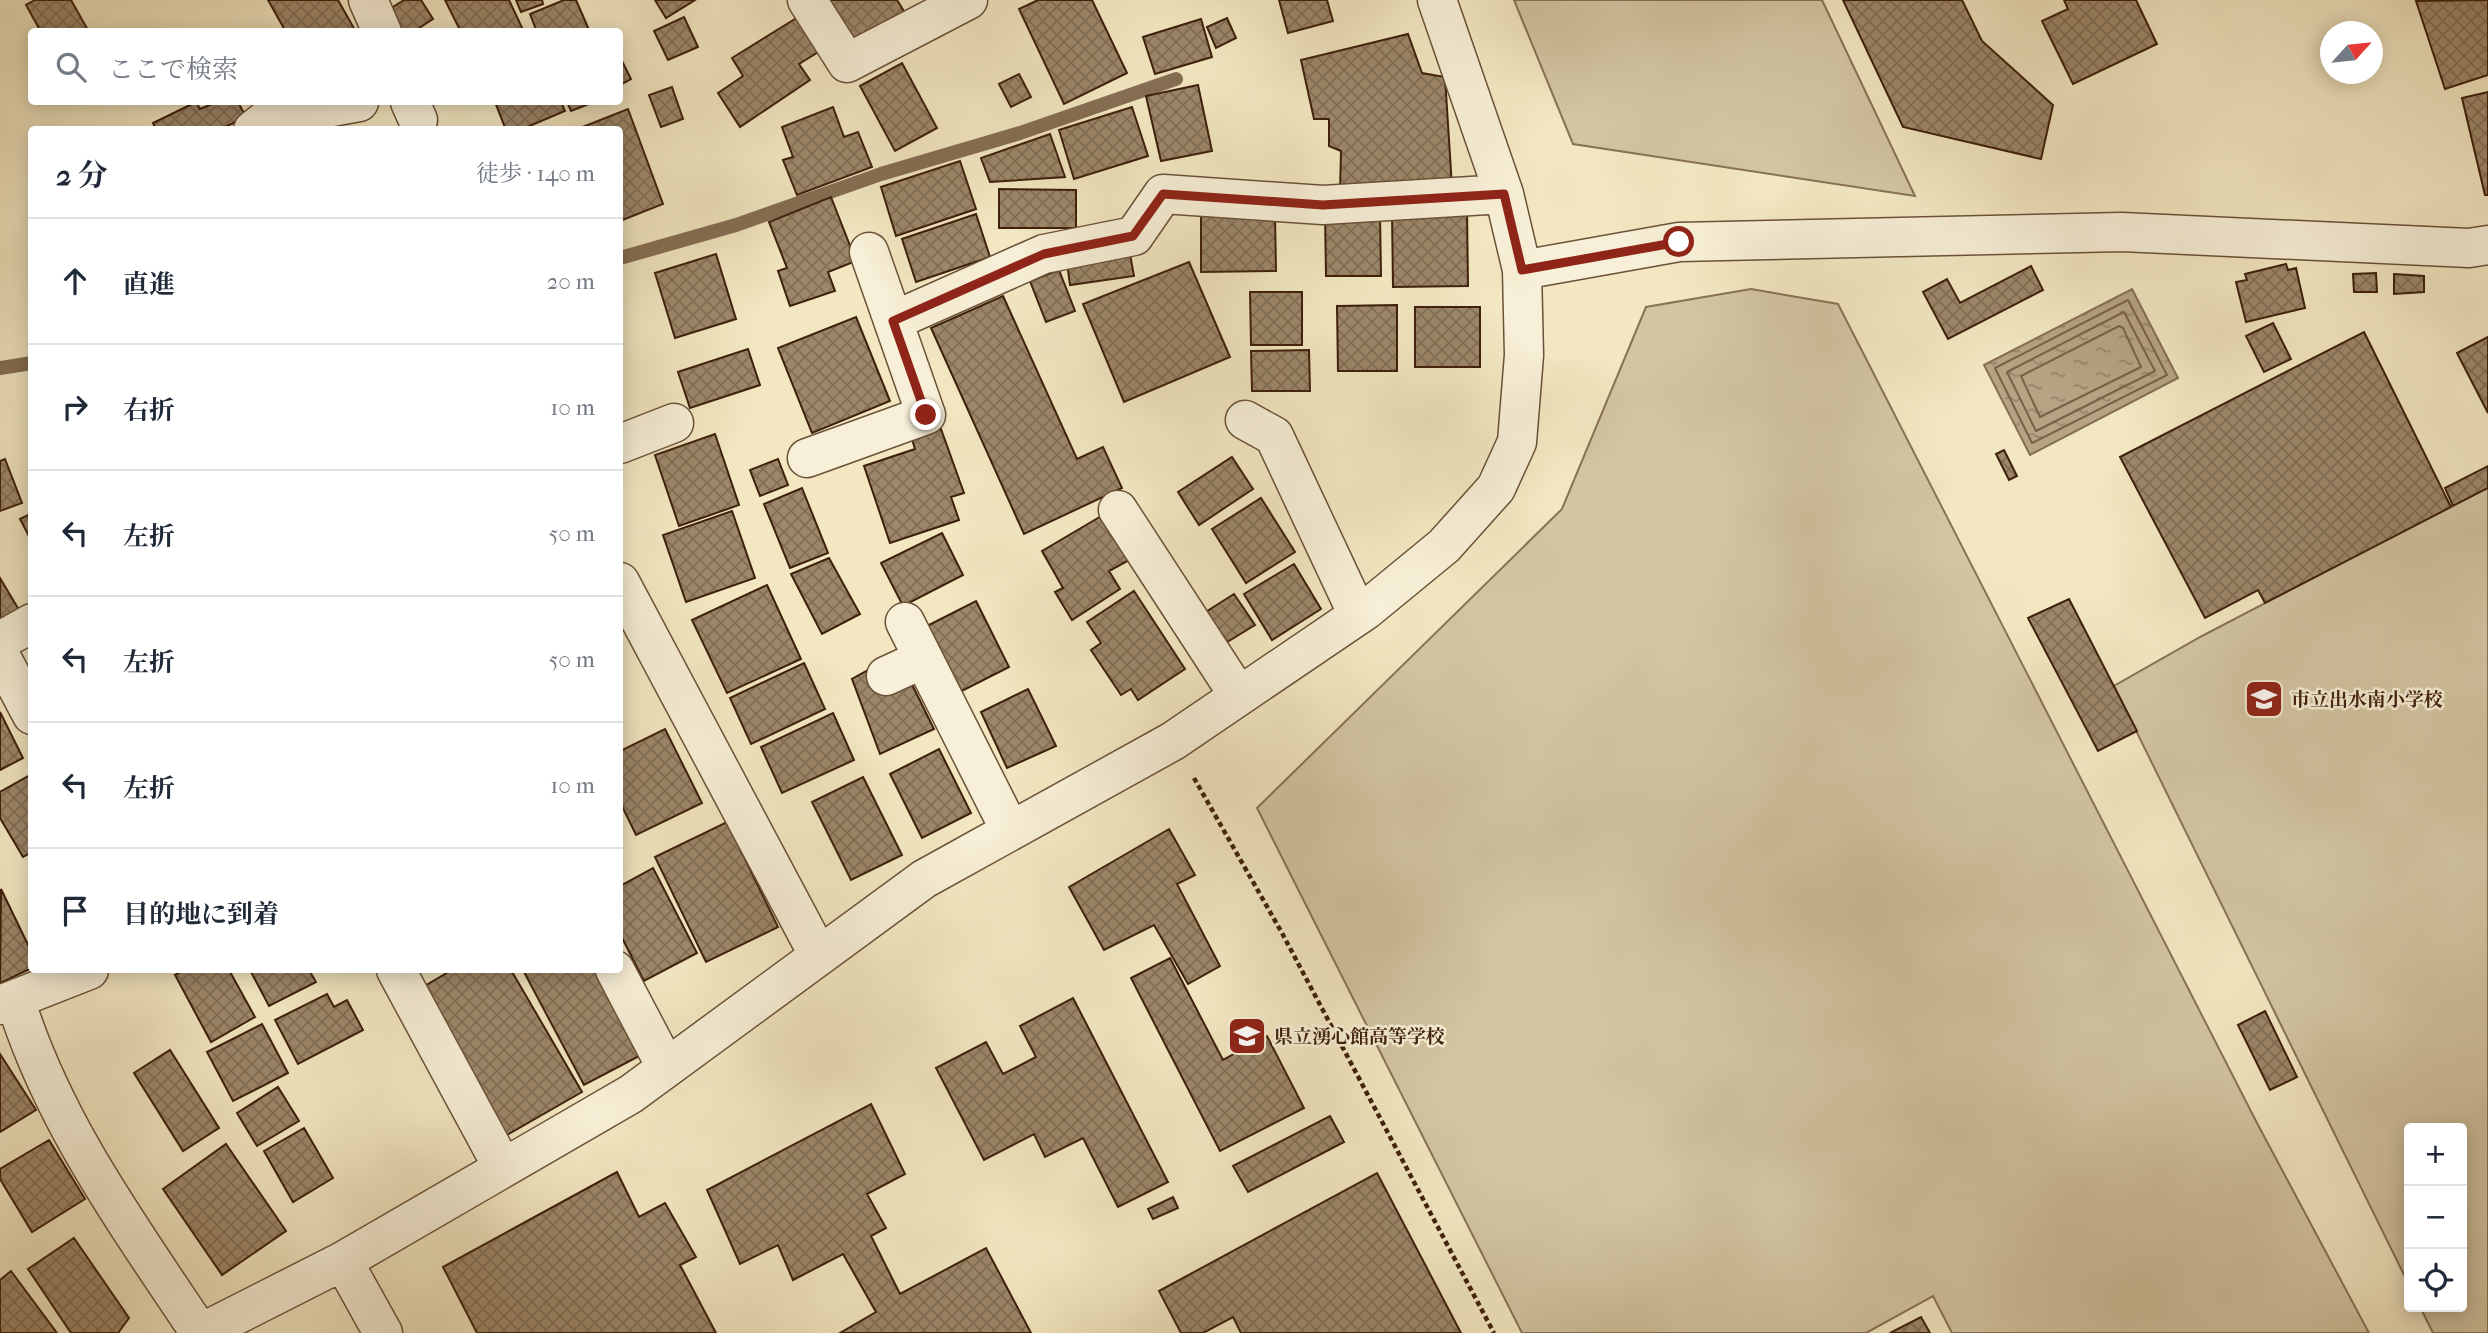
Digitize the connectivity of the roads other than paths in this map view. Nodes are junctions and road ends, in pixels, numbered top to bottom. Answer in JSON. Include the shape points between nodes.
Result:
{"nodes":[{"id":1,"x":368,"y":0,"type":"edge"},
{"id":2,"x":807,"y":0,"type":"edge"},
{"id":3,"x":968,"y":0,"type":"edge"},
{"id":4,"x":1437,"y":0,"type":"edge"},
{"id":5,"x":380,"y":28,"type":"edge"},
{"id":6,"x":343,"y":105,"type":"edge"},
{"id":7,"x":258,"y":126,"type":"edge"},
{"id":8,"x":1504,"y":194,"type":"junction"},
{"id":9,"x":2488,"y":245,"type":"edge"},
{"id":10,"x":869,"y":252,"type":"dead end"},
{"id":11,"x":1522,"y":270,"type":"junction"},
{"id":12,"x":893,"y":321,"type":"junction"},
{"id":13,"x":1245,"y":420,"type":"dead end"},
{"id":14,"x":674,"y":423,"type":"dead end"},
{"id":15,"x":623,"y":443,"type":"edge"},
{"id":16,"x":807,"y":458,"type":"dead end"},
{"id":17,"x":1118,"y":510,"type":"dead end"},
{"id":18,"x":623,"y":588,"type":"edge"},
{"id":19,"x":1358,"y":615,"type":"junction"},
{"id":20,"x":905,"y":622,"type":"dead end"},
{"id":21,"x":28,"y":625,"type":"edge"},
{"id":22,"x":0,"y":641,"type":"edge"},
{"id":23,"x":0,"y":655,"type":"edge"},
{"id":24,"x":923,"y":659,"type":"junction"},
{"id":25,"x":886,"y":676,"type":"dead end"},
{"id":26,"x":1239,"y":696,"type":"junction"},
{"id":27,"x":28,"y":708,"type":"edge"},
{"id":28,"x":1010,"y":830,"type":"junction"},
{"id":29,"x":819,"y":956,"type":"junction"},
{"id":30,"x":81,"y":973,"type":"edge"},
{"id":31,"x":398,"y":973,"type":"edge"},
{"id":32,"x":617,"y":973,"type":"edge"},
{"id":33,"x":7,"y":1002,"type":"edge"},
{"id":34,"x":666,"y":1067,"type":"junction"},
{"id":35,"x":502,"y":1166,"type":"junction"},
{"id":36,"x":343,"y":1261,"type":"junction"},
{"id":37,"x":201,"y":1333,"type":"edge"},
{"id":38,"x":383,"y":1333,"type":"edge"}],
"edges":[{"from":1,"to":5,"type":"street"},
{"from":2,"to":3,"type":"street","via":[[847,63]]},
{"from":4,"to":8,"type":"street"},
{"from":6,"to":7,"type":"street","via":[[267,119]]},
{"from":8,"to":11,"type":"street"},
{"from":8,"to":12,"type":"street","via":[[1323,205],[1163,194],[1133,236],[1044,254]]},
{"from":9,"to":11,"type":"street","via":[[2122,232],[1679,242]]},
{"from":10,"to":12,"type":"street"},
{"from":11,"to":19,"type":"street","via":[[1524,355],[1517,442],[1496,488],[1444,546]]},
{"from":12,"to":16,"type":"street","via":[[926,415]]},
{"from":13,"to":19,"type":"street","via":[[1274,436]]},
{"from":14,"to":15,"type":"street"},
{"from":17,"to":26,"type":"street"},
{"from":18,"to":29,"type":"street"},
{"from":19,"to":26,"type":"street"},
{"from":20,"to":24,"type":"street"},
{"from":21,"to":22,"type":"street"},
{"from":23,"to":27,"type":"street"},
{"from":24,"to":25,"type":"street"},
{"from":24,"to":28,"type":"street"},
{"from":26,"to":28,"type":"street","via":[[1173,741]]},
{"from":28,"to":29,"type":"street","via":[[924,879]]},
{"from":29,"to":34,"type":"street"},
{"from":30,"to":33,"type":"street"},
{"from":31,"to":35,"type":"street"},
{"from":32,"to":34,"type":"street"},
{"from":33,"to":37,"type":"street","via":[[76,1143]]},
{"from":34,"to":35,"type":"street","via":[[631,1094]]},
{"from":35,"to":36,"type":"street"},
{"from":36,"to":37,"type":"street"},
{"from":36,"to":38,"type":"street"}]}
